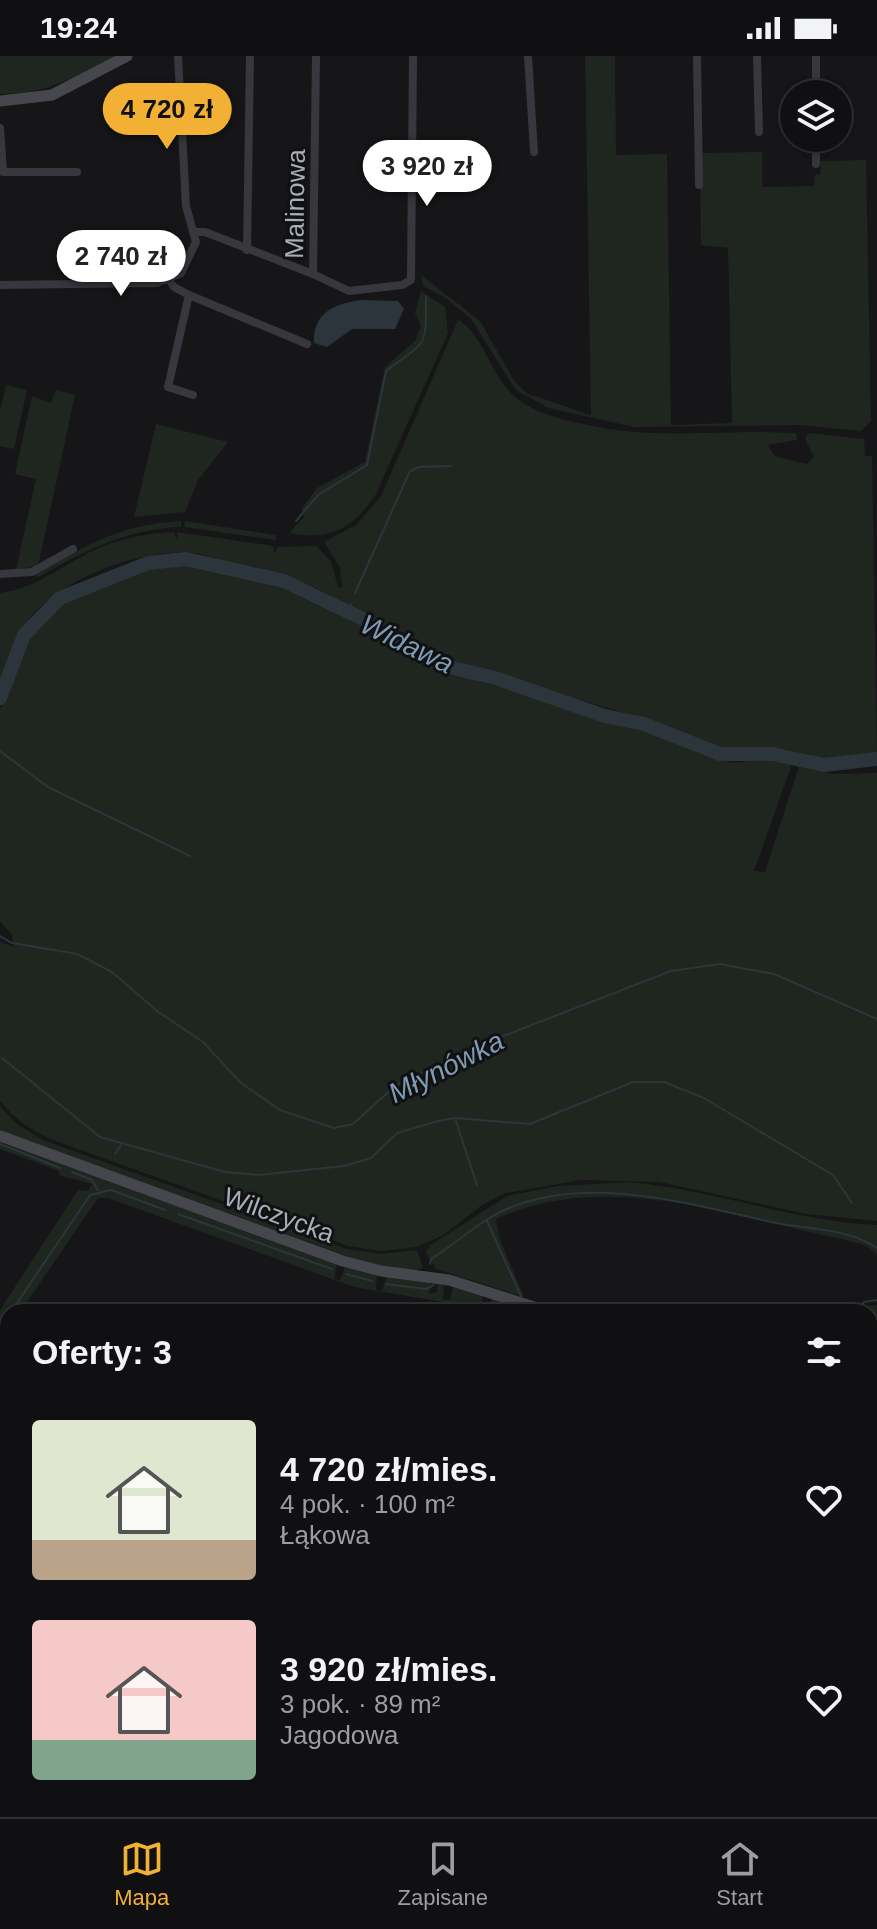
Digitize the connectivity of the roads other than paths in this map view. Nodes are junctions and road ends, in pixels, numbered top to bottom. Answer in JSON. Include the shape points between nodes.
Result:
{"nodes":[{"id":1,"x":127,"y":56,"type":"edge"},
{"id":2,"x":178,"y":56,"type":"edge"},
{"id":3,"x":250,"y":56,"type":"edge"},
{"id":4,"x":316,"y":56,"type":"edge"},
{"id":5,"x":413,"y":56,"type":"edge"},
{"id":6,"x":528,"y":56,"type":"edge"},
{"id":7,"x":697,"y":56,"type":"edge"},
{"id":8,"x":757,"y":56,"type":"edge"},
{"id":9,"x":816,"y":56,"type":"edge"},
{"id":10,"x":816,"y":80,"type":"edge"},
{"id":11,"x":0,"y":101,"type":"edge"},
{"id":12,"x":0,"y":128,"type":"edge"},
{"id":13,"x":759,"y":132,"type":"dead end"},
{"id":14,"x":534,"y":152,"type":"dead end"},
{"id":15,"x":816,"y":152,"type":"edge"},
{"id":16,"x":816,"y":164,"type":"dead end"},
{"id":17,"x":77,"y":172,"type":"dead end"},
{"id":18,"x":699,"y":185,"type":"dead end"},
{"id":19,"x":195,"y":232,"type":"junction"},
{"id":20,"x":247,"y":250,"type":"junction"},
{"id":21,"x":313,"y":274,"type":"junction"},
{"id":22,"x":169,"y":280,"type":"junction"},
{"id":23,"x":0,"y":285,"type":"edge"},
{"id":24,"x":189,"y":295,"type":"junction"},
{"id":25,"x":303,"y":341,"type":"dead end"},
{"id":26,"x":193,"y":395,"type":"dead end"},
{"id":27,"x":73,"y":549,"type":"dead end"},
{"id":28,"x":0,"y":574,"type":"edge"},
{"id":29,"x":0,"y":1136,"type":"edge"},
{"id":30,"x":525,"y":1304,"type":"edge"}],
"edges":[{"from":1,"to":11,"type":"street","via":[[52,95]]},
{"from":2,"to":19,"type":"street","via":[[186,206]]},
{"from":3,"to":20,"type":"street"},
{"from":4,"to":21,"type":"street","name":"Malinowa"},
{"from":5,"to":21,"type":"street","via":[[411,280],[349,291]]},
{"from":6,"to":14,"type":"street"},
{"from":7,"to":18,"type":"street"},
{"from":8,"to":13,"type":"street"},
{"from":9,"to":10,"type":"street"},
{"from":12,"to":17,"type":"street","via":[[3,172]]},
{"from":15,"to":16,"type":"street"},
{"from":19,"to":20,"type":"street","name":"Malinowa"},
{"from":19,"to":22,"type":"street","via":[[188,265]]},
{"from":20,"to":21,"type":"street","name":"Malinowa"},
{"from":22,"to":23,"type":"street"},
{"from":22,"to":24,"type":"street"},
{"from":24,"to":25,"type":"street"},
{"from":24,"to":26,"type":"street","via":[[168,387]]},
{"from":27,"to":28,"type":"street","via":[[32,572]]},
{"from":29,"to":30,"type":"street","name":"Wilczycka","via":[[343,1261],[449,1280]]}]}
